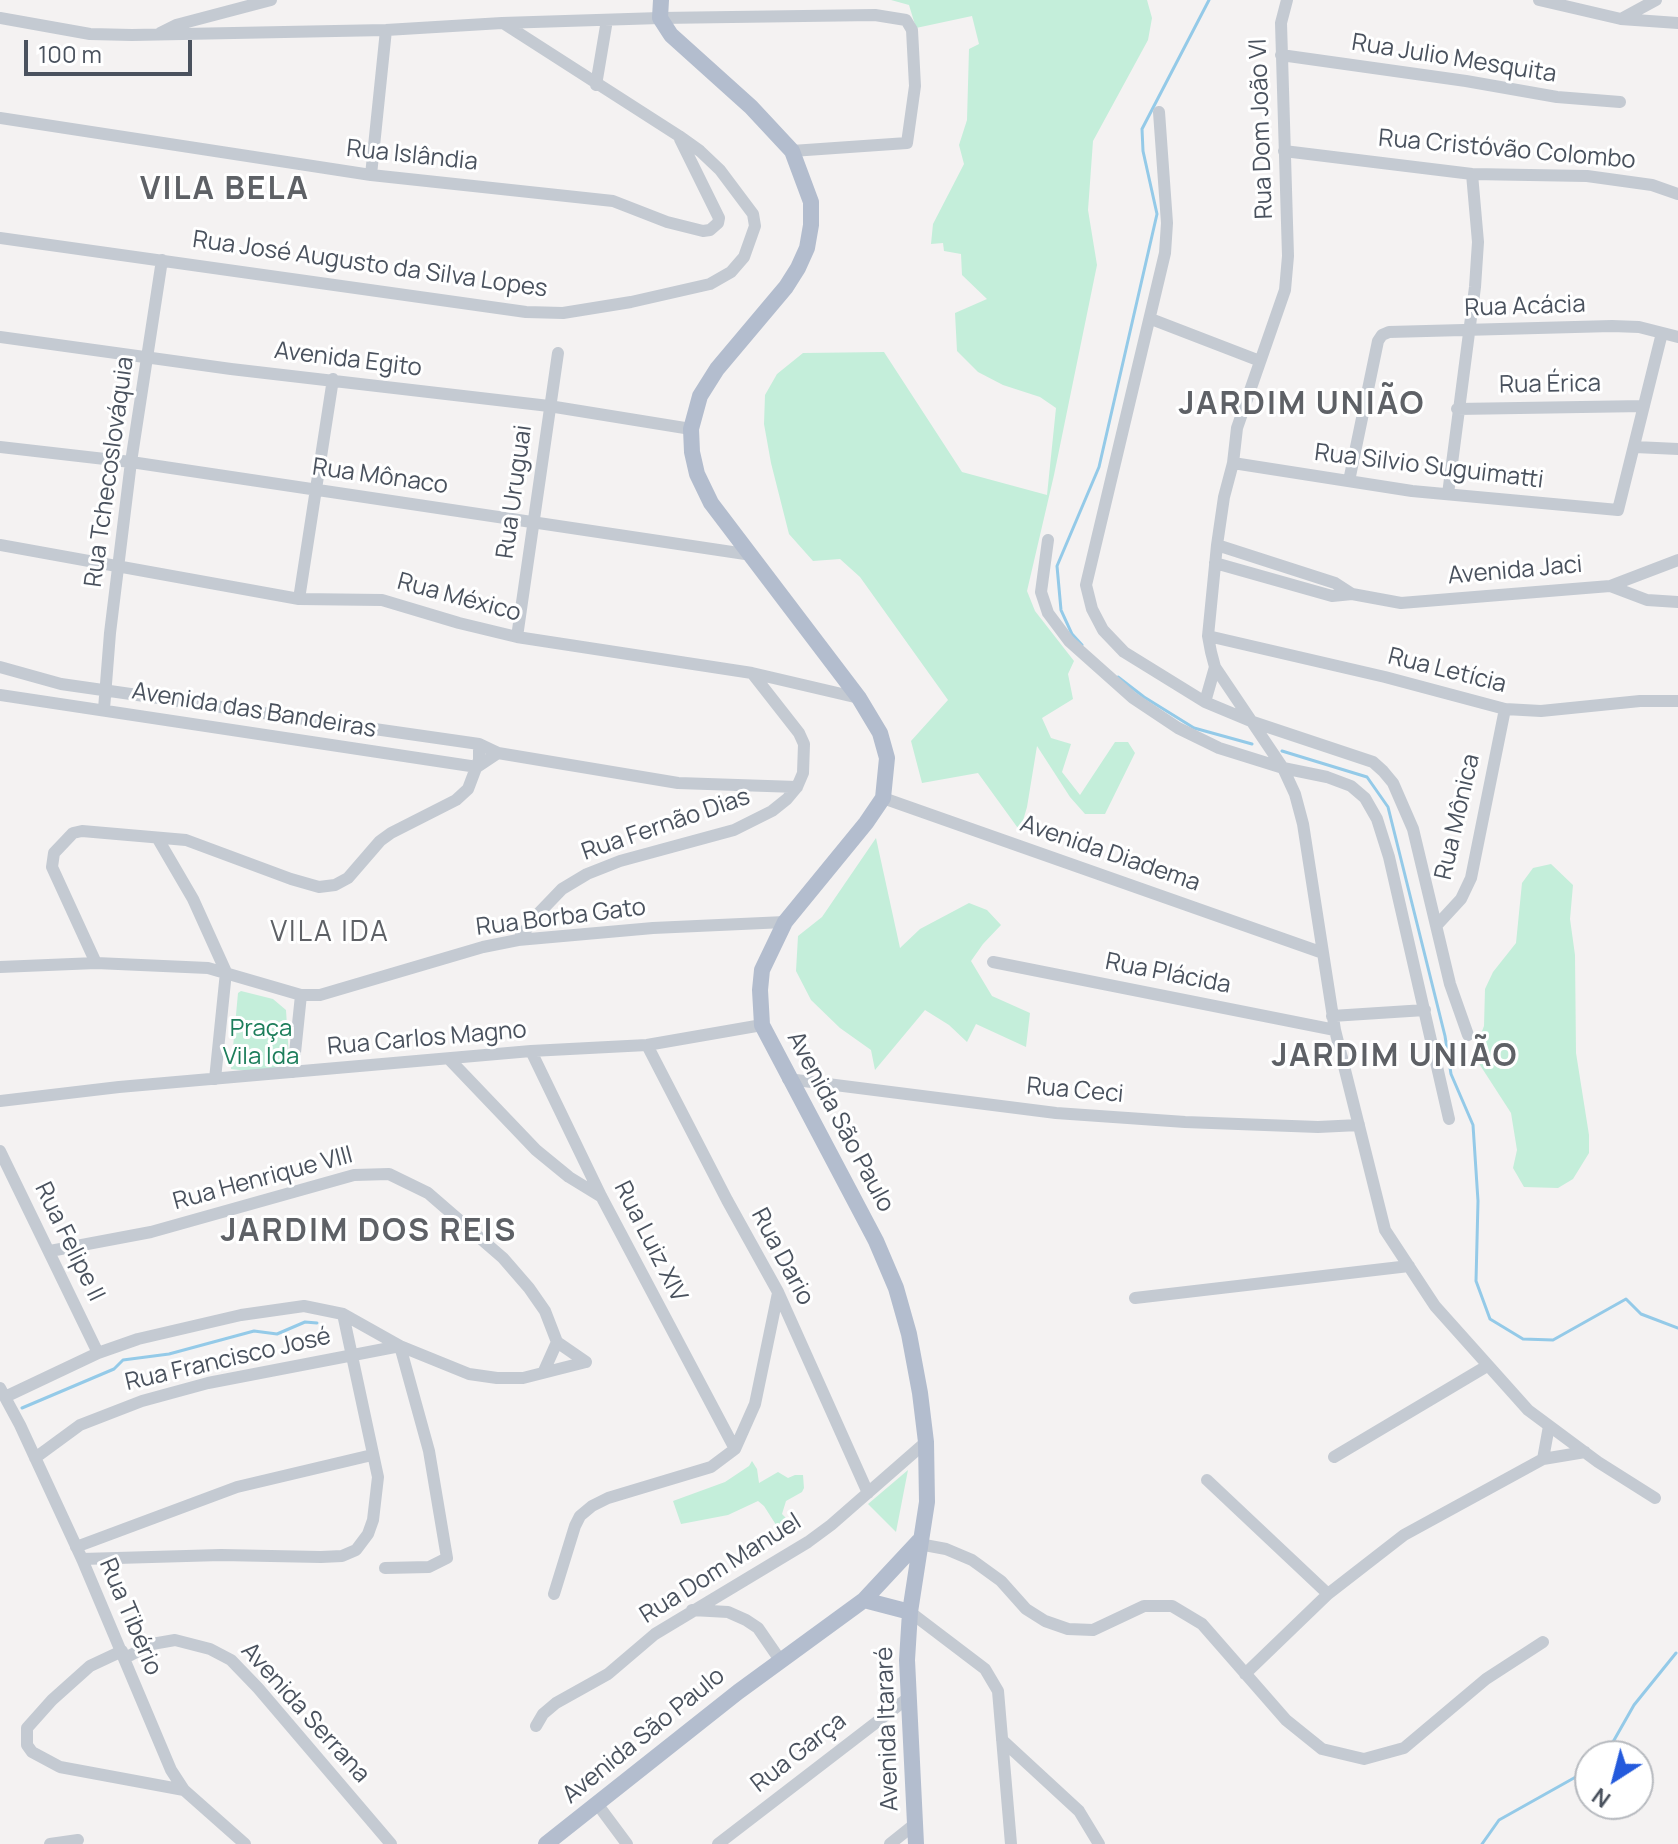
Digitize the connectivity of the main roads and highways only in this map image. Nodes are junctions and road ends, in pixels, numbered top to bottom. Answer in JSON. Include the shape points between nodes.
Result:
{"nodes":[{"id":1,"x":661,"y":0,"type":"edge"},
{"id":2,"x":920,"y":1542,"type":"junction"},
{"id":3,"x":864,"y":1600,"type":"junction"},
{"id":4,"x":910,"y":1612,"type":"junction"},
{"id":5,"x":546,"y":1844,"type":"edge"},
{"id":6,"x":916,"y":1844,"type":"edge"}],
"edges":[{"from":1,"to":2,"type":"main road","name":"Avenida São Paulo","via":[[660,18],[671,35],[792,151],[811,202],[807,248],[798,268],[700,396],[691,429],[692,452],[711,503],[859,698],[880,733],[887,758],[883,798],[785,922],[762,970],[760,990],[762,1025],[896,1288],[926,1442],[927,1502]]},
{"from":2,"to":3,"type":"main road","name":"Avenida São Paulo"},
{"from":2,"to":4,"type":"main road","name":"Avenida Itararé"},
{"from":3,"to":4,"type":"main road"},
{"from":3,"to":5,"type":"main road","name":"Avenida São Paulo"},
{"from":4,"to":6,"type":"main road","name":"Avenida Itararé","via":[[908,1698]]}]}
